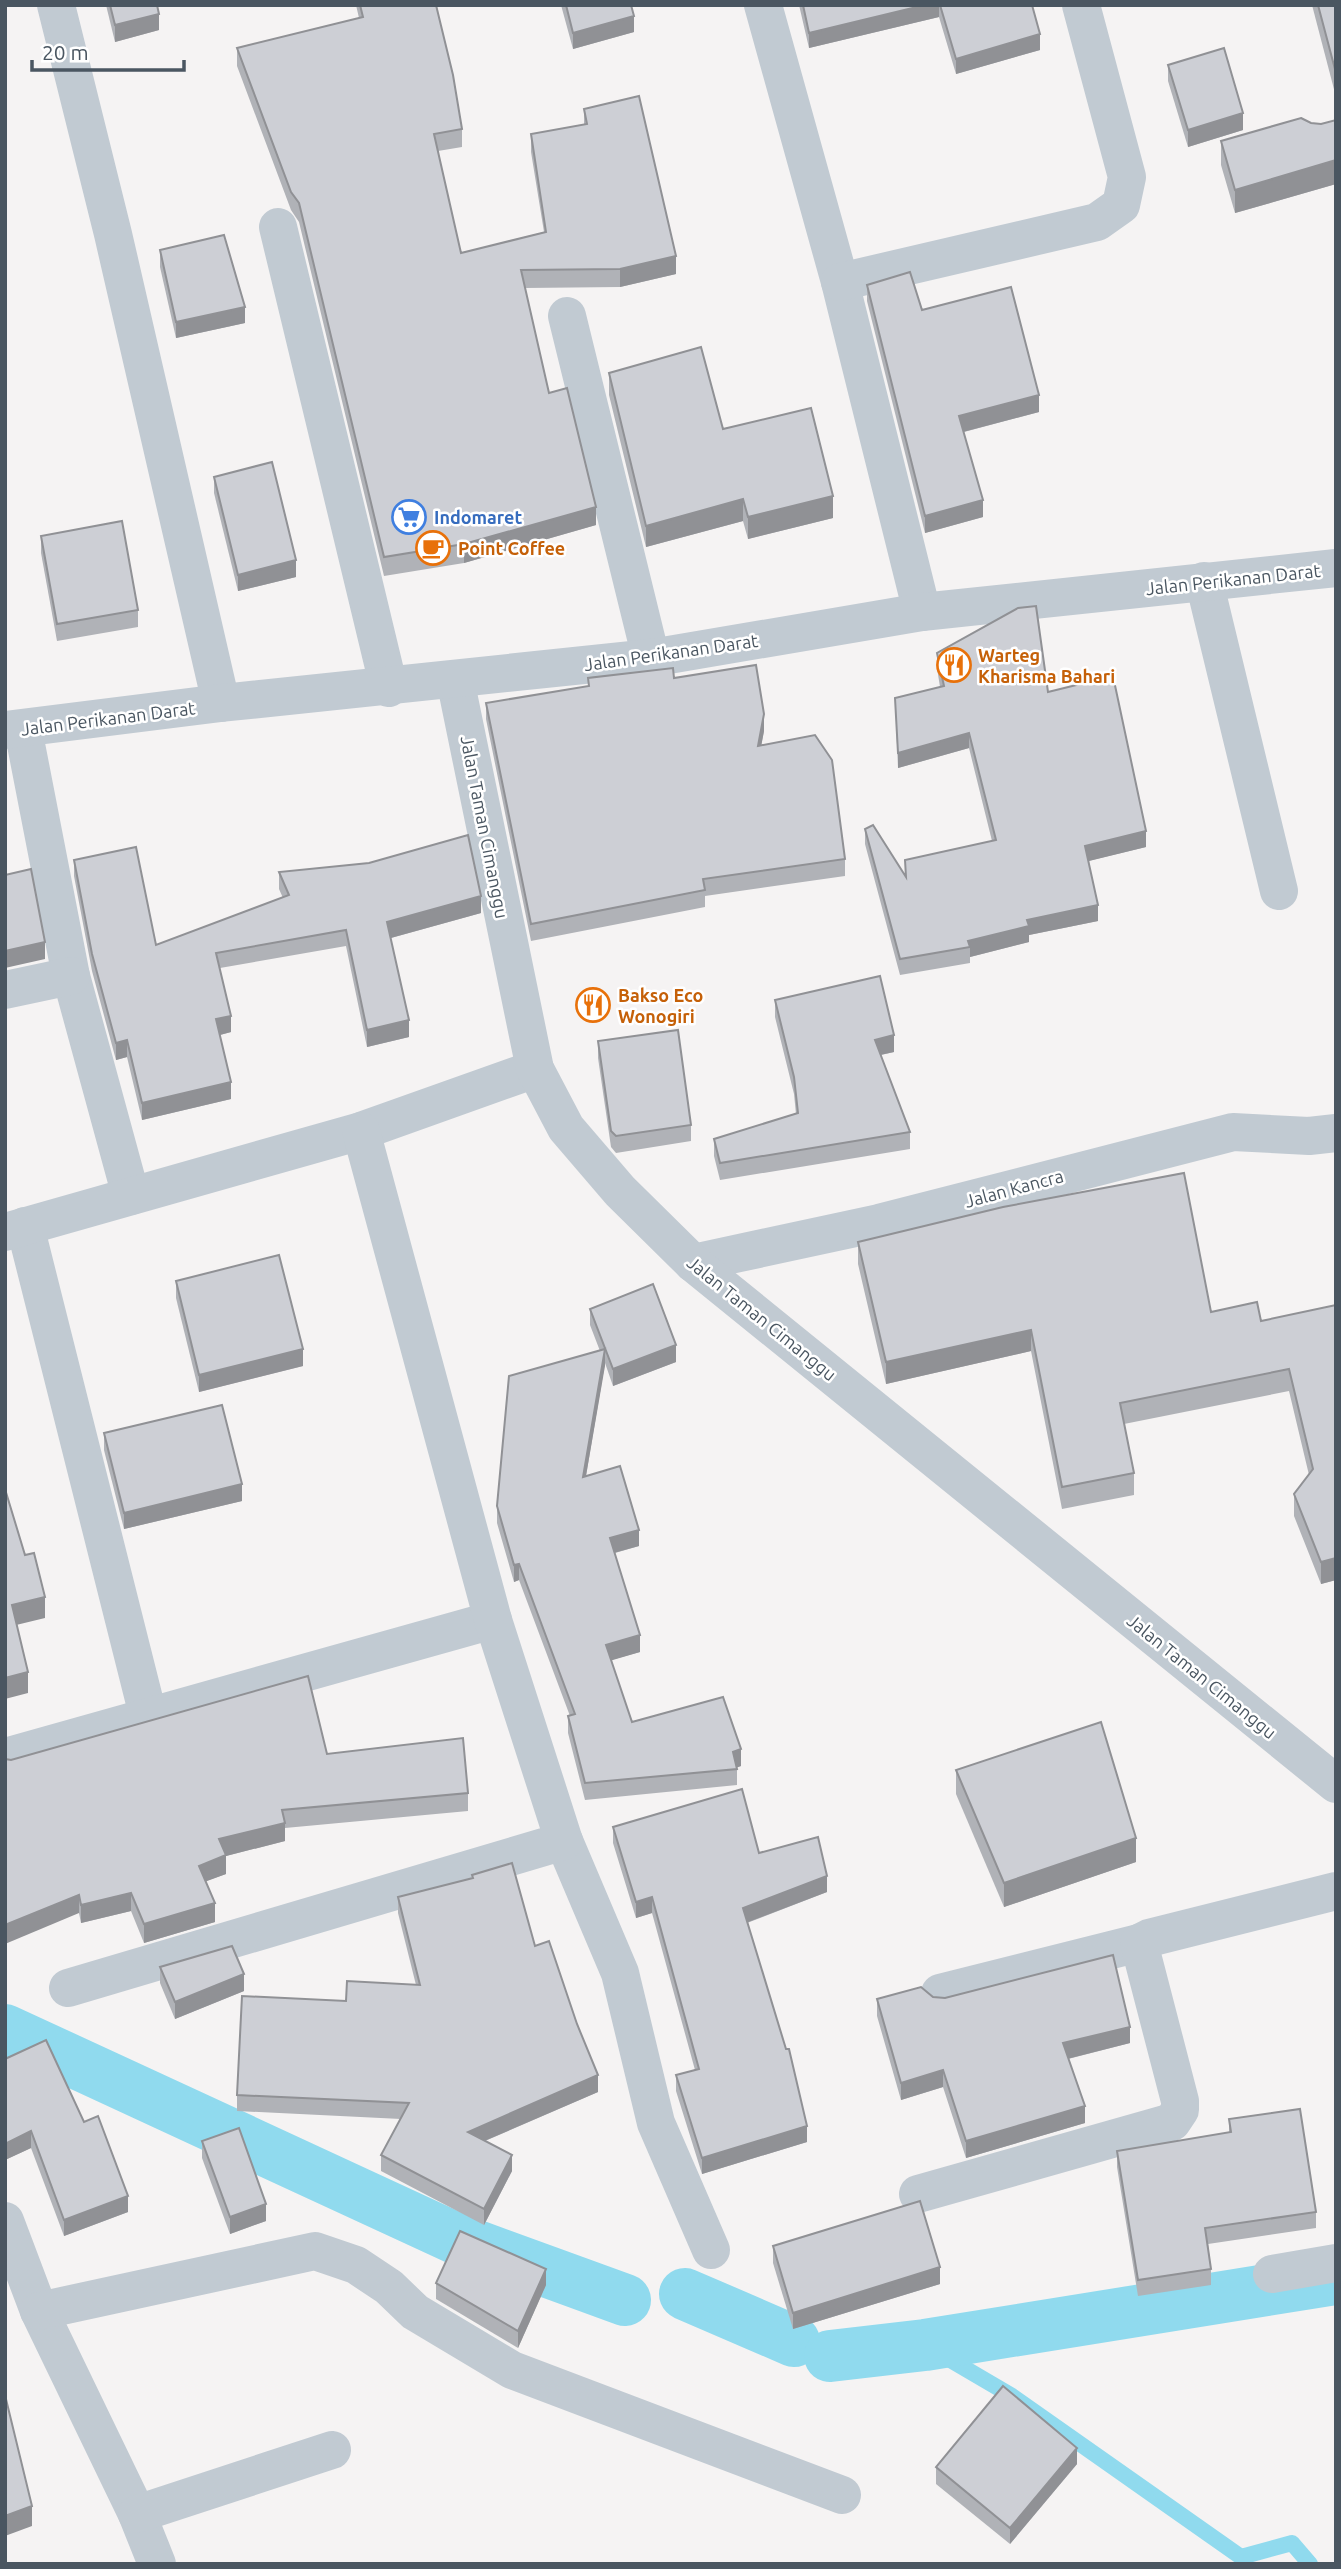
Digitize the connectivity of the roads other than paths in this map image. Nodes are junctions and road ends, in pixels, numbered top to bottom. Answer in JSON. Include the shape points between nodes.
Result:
{"nodes":[{"id":1,"x":56,"y":5,"type":"edge"},
{"id":2,"x":763,"y":5,"type":"edge"},
{"id":3,"x":1081,"y":5,"type":"edge"},
{"id":4,"x":278,"y":227,"type":"dead end"},
{"id":5,"x":841,"y":282,"type":"junction"},
{"id":6,"x":567,"y":316,"type":"dead end"},
{"id":7,"x":1336,"y":568,"type":"edge"},
{"id":8,"x":1205,"y":581,"type":"junction"},
{"id":9,"x":922,"y":612,"type":"junction"},
{"id":10,"x":651,"y":658,"type":"junction"},
{"id":11,"x":455,"y":679,"type":"junction"},
{"id":12,"x":389,"y":688,"type":"junction"},
{"id":13,"x":221,"y":703,"type":"junction"},
{"id":14,"x":14,"y":729,"type":"edge"},
{"id":15,"x":1279,"y":891,"type":"dead end"},
{"id":16,"x":71,"y":976,"type":"junction"},
{"id":17,"x":5,"y":990,"type":"edge"},
{"id":18,"x":535,"y":1069,"type":"junction"},
{"id":19,"x":361,"y":1131,"type":"junction"},
{"id":20,"x":1336,"y":1133,"type":"edge"},
{"id":21,"x":131,"y":1196,"type":"junction"},
{"id":22,"x":15,"y":1229,"type":"edge"},
{"id":23,"x":693,"y":1263,"type":"junction"},
{"id":24,"x":493,"y":1620,"type":"junction"},
{"id":25,"x":148,"y":1715,"type":"junction"},
{"id":26,"x":5,"y":1757,"type":"edge"},
{"id":27,"x":1336,"y":1784,"type":"edge"},
{"id":28,"x":564,"y":1841,"type":"junction"},
{"id":29,"x":1336,"y":1891,"type":"edge"},
{"id":30,"x":1139,"y":1943,"type":"junction"},
{"id":31,"x":68,"y":1988,"type":"dead end"},
{"id":32,"x":940,"y":1993,"type":"dead end"},
{"id":33,"x":918,"y":2194,"type":"dead end"},
{"id":34,"x":5,"y":2221,"type":"edge"},
{"id":35,"x":711,"y":2250,"type":"dead end"},
{"id":36,"x":1336,"y":2263,"type":"edge"},
{"id":37,"x":1272,"y":2274,"type":"dead end"},
{"id":38,"x":39,"y":2311,"type":"junction"},
{"id":39,"x":332,"y":2450,"type":"dead end"},
{"id":40,"x":842,"y":2495,"type":"dead end"},
{"id":41,"x":137,"y":2514,"type":"junction"},
{"id":42,"x":157,"y":2564,"type":"edge"}],
"edges":[{"from":1,"to":13,"type":"street"},
{"from":2,"to":5,"type":"street"},
{"from":3,"to":5,"type":"street","via":[[1127,177],[1121,205],[1097,222]]},
{"from":4,"to":12,"type":"street"},
{"from":5,"to":9,"type":"street"},
{"from":6,"to":10,"type":"street"},
{"from":7,"to":8,"type":"street","name":"Jalan Perikanan Darat"},
{"from":8,"to":9,"type":"street","name":"Jalan Perikanan Darat"},
{"from":8,"to":15,"type":"street"},
{"from":9,"to":10,"type":"street","name":"Jalan Perikanan Darat"},
{"from":10,"to":11,"type":"street","name":"Jalan Perikanan Darat"},
{"from":11,"to":12,"type":"street","name":"Jalan Perikanan Darat"},
{"from":11,"to":18,"type":"street","name":"Jalan Taman Cimanggu"},
{"from":12,"to":13,"type":"street","name":"Jalan Perikanan Darat"},
{"from":13,"to":14,"type":"street","name":"Jalan Perikanan Darat"},
{"from":14,"to":16,"type":"street"},
{"from":16,"to":17,"type":"street"},
{"from":16,"to":21,"type":"street"},
{"from":18,"to":19,"type":"street"},
{"from":18,"to":23,"type":"street","name":"Jalan Taman Cimanggu","via":[[566,1128],[620,1191]]},
{"from":19,"to":21,"type":"street"},
{"from":19,"to":24,"type":"street"},
{"from":20,"to":23,"type":"street","name":"Jalan Kancra","via":[[1233,1132],[879,1223]]},
{"from":21,"to":22,"type":"street"},
{"from":22,"to":25,"type":"street"},
{"from":23,"to":27,"type":"street","name":"Jalan Taman Cimanggu"},
{"from":24,"to":25,"type":"street"},
{"from":24,"to":28,"type":"street"},
{"from":25,"to":26,"type":"street"},
{"from":28,"to":31,"type":"street"},
{"from":28,"to":35,"type":"street","via":[[620,1973],[656,2123]]},
{"from":29,"to":30,"type":"street"},
{"from":30,"to":32,"type":"street"},
{"from":30,"to":33,"type":"street","via":[[1180,2101],[1172,2122]]},
{"from":34,"to":38,"type":"street"},
{"from":36,"to":37,"type":"street"},
{"from":38,"to":40,"type":"street","via":[[314,2251],[356,2264],[415,2312],[512,2370]]},
{"from":38,"to":41,"type":"street"},
{"from":39,"to":41,"type":"street"},
{"from":41,"to":42,"type":"street"}]}
